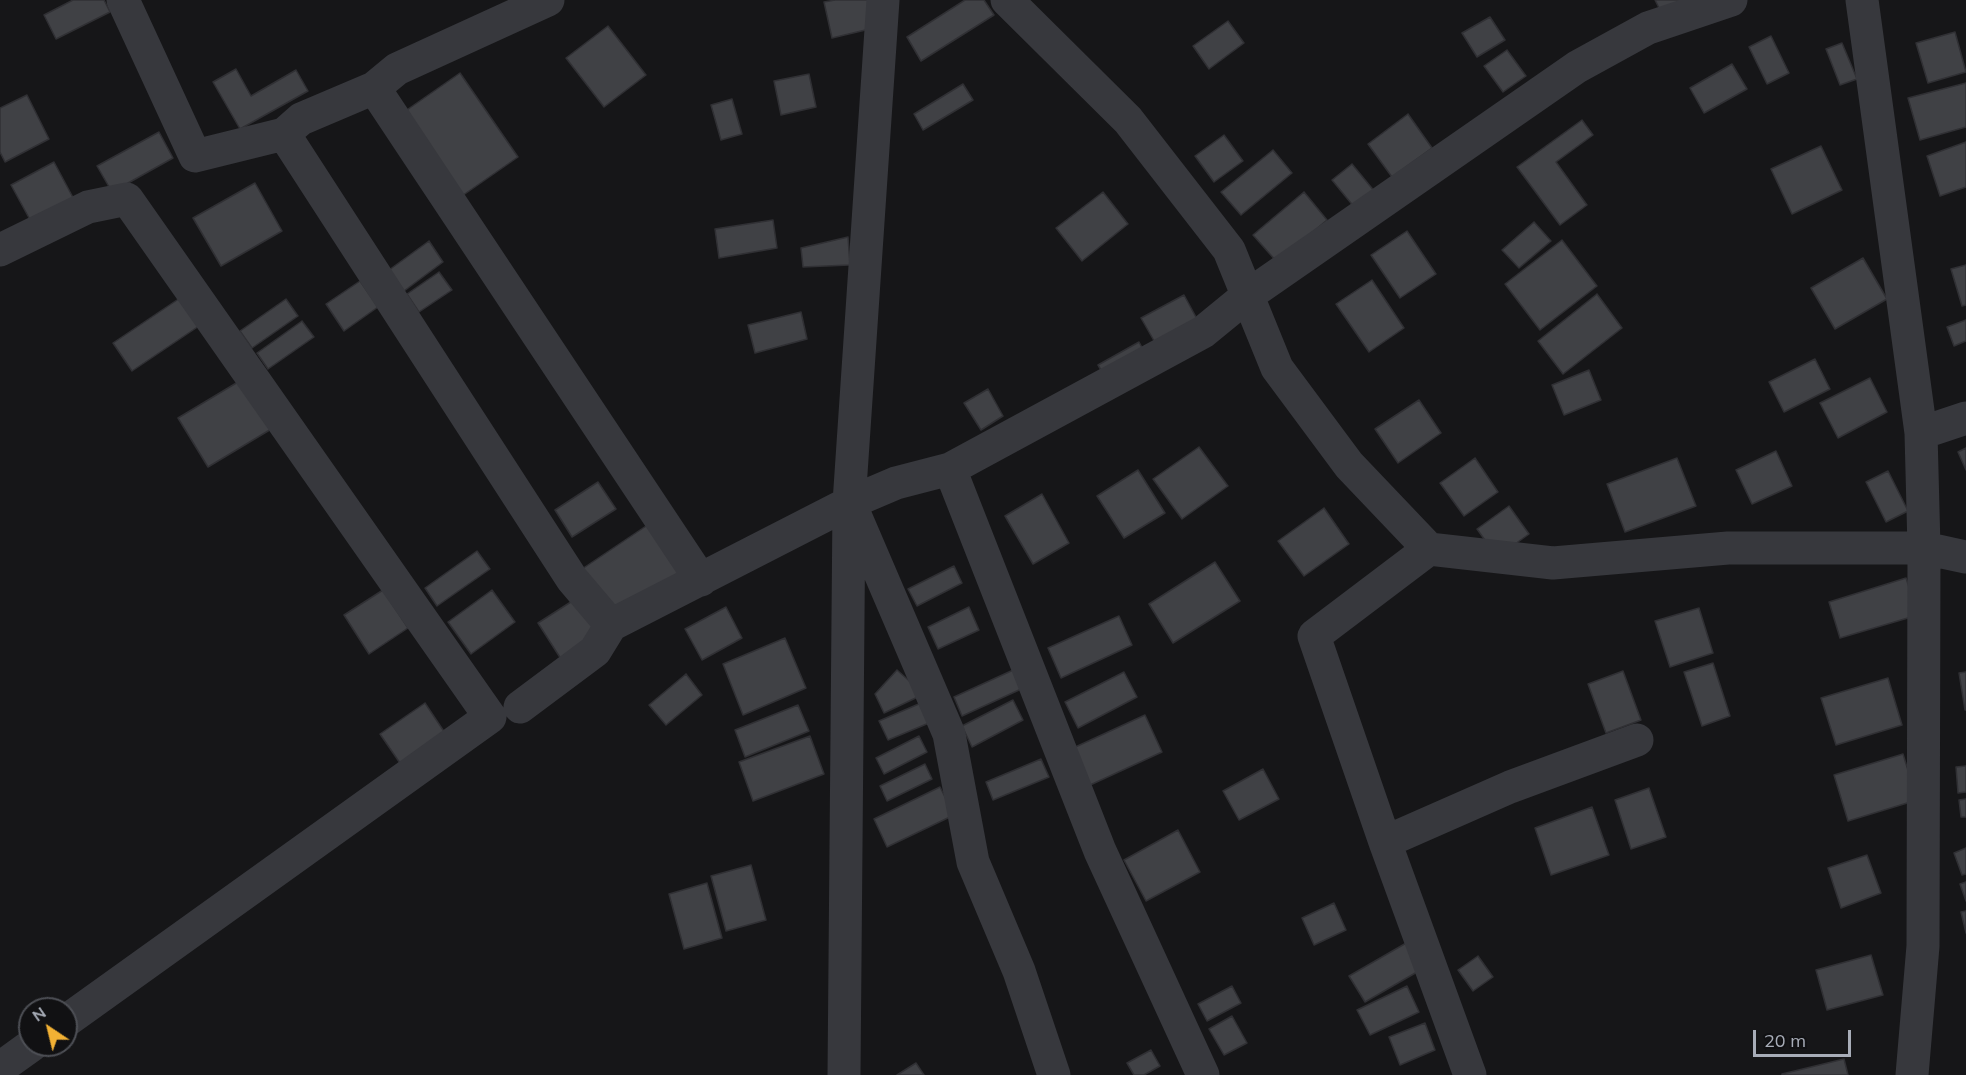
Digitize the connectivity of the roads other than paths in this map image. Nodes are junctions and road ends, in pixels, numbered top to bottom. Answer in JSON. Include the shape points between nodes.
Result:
{"nodes":[{"id":1,"x":123,"y":0,"type":"edge"},
{"id":2,"x":548,"y":0,"type":"edge"},
{"id":3,"x":883,"y":0,"type":"edge"},
{"id":4,"x":1007,"y":0,"type":"edge"},
{"id":5,"x":1731,"y":0,"type":"edge"},
{"id":6,"x":1862,"y":0,"type":"edge"},
{"id":7,"x":374,"y":88,"type":"junction"},
{"id":8,"x":284,"y":134,"type":"junction"},
{"id":9,"x":0,"y":250,"type":"edge"},
{"id":10,"x":1247,"y":296,"type":"junction"},
{"id":11,"x":1966,"y":418,"type":"edge"},
{"id":12,"x":1921,"y":433,"type":"junction"},
{"id":13,"x":950,"y":469,"type":"junction"},
{"id":14,"x":849,"y":503,"type":"junction"},
{"id":15,"x":1924,"y":548,"type":"junction"},
{"id":16,"x":1429,"y":549,"type":"junction"},
{"id":17,"x":1966,"y":557,"type":"edge"},
{"id":18,"x":701,"y":580,"type":"junction"},
{"id":19,"x":611,"y":625,"type":"junction"},
{"id":20,"x":519,"y":707,"type":"dead end"},
{"id":21,"x":1637,"y":740,"type":"dead end"},
{"id":22,"x":1385,"y":842,"type":"junction"},
{"id":23,"x":78,"y":1012,"type":"edge"},
{"id":24,"x":18,"y":1055,"type":"edge"},
{"id":25,"x":0,"y":1068,"type":"edge"},
{"id":26,"x":844,"y":1075,"type":"edge"},
{"id":27,"x":1054,"y":1075,"type":"edge"},
{"id":28,"x":1203,"y":1075,"type":"edge"},
{"id":29,"x":1470,"y":1075,"type":"edge"},
{"id":30,"x":1912,"y":1075,"type":"edge"}],
"edges":[{"from":1,"to":8,"type":"street","via":[[195,156]]},
{"from":2,"to":7,"type":"street","via":[[397,69]]},
{"from":3,"to":14,"type":"street"},
{"from":4,"to":10,"type":"street","via":[[1128,120],[1229,250]]},
{"from":5,"to":10,"type":"street","via":[[1648,28],[1577,67]]},
{"from":6,"to":12,"type":"street"},
{"from":7,"to":8,"type":"street","via":[[301,119]]},
{"from":7,"to":18,"type":"street"},
{"from":8,"to":19,"type":"street","via":[[572,579]]},
{"from":9,"to":23,"type":"street","via":[[88,207],[127,199],[490,717]]},
{"from":10,"to":13,"type":"street","via":[[1203,333]]},
{"from":10,"to":16,"type":"street","via":[[1277,368],[1350,465]]},
{"from":11,"to":12,"type":"street"},
{"from":12,"to":15,"type":"street"},
{"from":13,"to":14,"type":"street","via":[[896,483]]},
{"from":13,"to":28,"type":"street","via":[[1100,851]]},
{"from":14,"to":18,"type":"street"},
{"from":14,"to":26,"type":"street"},
{"from":14,"to":27,"type":"street","via":[[949,734],[973,862],[1019,971]]},
{"from":15,"to":16,"type":"street","via":[[1728,548],[1553,563]]},
{"from":15,"to":17,"type":"street"},
{"from":15,"to":30,"type":"street","via":[[1923,946]]},
{"from":16,"to":22,"type":"street","via":[[1314,636]]},
{"from":18,"to":19,"type":"street"},
{"from":19,"to":20,"type":"street","via":[[595,651]]},
{"from":21,"to":22,"type":"street","via":[[1510,787]]},
{"from":22,"to":29,"type":"street"},
{"from":24,"to":25,"type":"street"}]}
